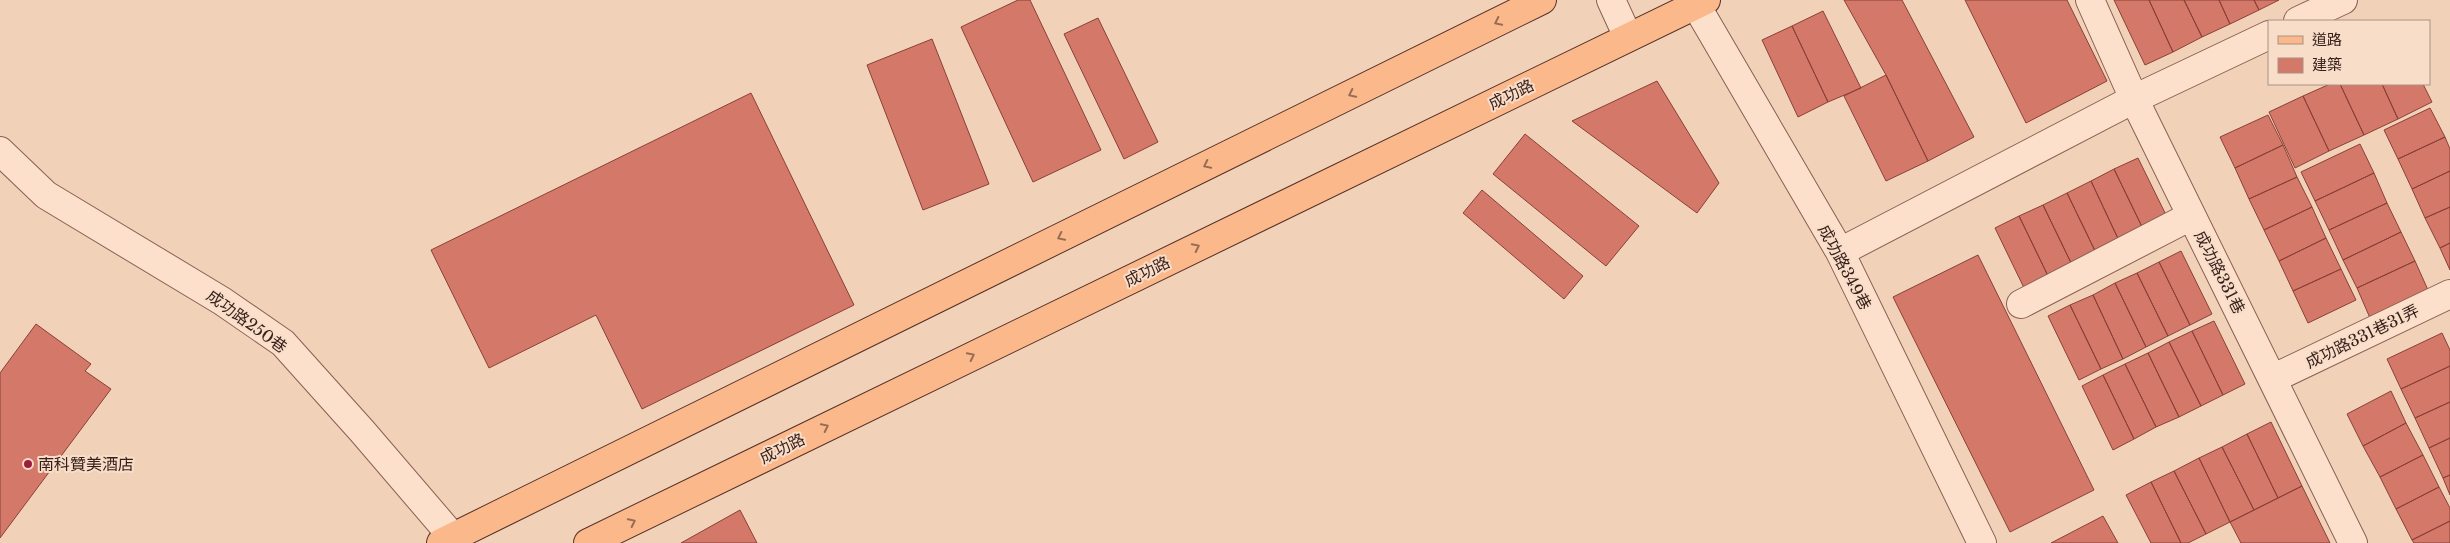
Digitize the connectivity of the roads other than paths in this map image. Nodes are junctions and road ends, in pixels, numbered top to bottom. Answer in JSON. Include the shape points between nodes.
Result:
{"nodes":[{"id":1,"x":1542,"y":0,"type":"edge"},
{"id":2,"x":1611,"y":0,"type":"edge"},
{"id":3,"x":2090,"y":0,"type":"edge"},
{"id":4,"x":2343,"y":0,"type":"edge"},
{"id":5,"x":1698,"y":2,"type":"edge"},
{"id":6,"x":2300,"y":20,"type":"edge"},
{"id":7,"x":2268,"y":35,"type":"edge"},
{"id":8,"x":1628,"y":38,"type":"junction"},
{"id":9,"x":2134,"y":99,"type":"junction"},
{"id":10,"x":0,"y":151,"type":"edge"},
{"id":11,"x":2191,"y":216,"type":"junction"},
{"id":12,"x":1840,"y":252,"type":"junction"},
{"id":13,"x":2450,"y":294,"type":"edge"},
{"id":14,"x":2022,"y":304,"type":"dead end"},
{"id":15,"x":2274,"y":378,"type":"junction"},
{"id":16,"x":451,"y":541,"type":"edge"},
{"id":17,"x":588,"y":543,"type":"edge"},
{"id":18,"x":1982,"y":543,"type":"edge"},
{"id":19,"x":2353,"y":543,"type":"edge"}],
"edges":[{"from":1,"to":16,"type":"main road","one_way":true},
{"from":2,"to":8,"type":"street"},
{"from":3,"to":9,"type":"street","name":"成功路331巷"},
{"from":4,"to":6,"type":"street"},
{"from":5,"to":8,"type":"main road","name":"成功路"},
{"from":5,"to":12,"type":"street","name":"成功路349巷"},
{"from":7,"to":9,"type":"street"},
{"from":17,"to":8,"type":"main road","name":"成功路","one_way":true},
{"from":9,"to":11,"type":"street","name":"成功路331巷"},
{"from":9,"to":12,"type":"street"},
{"from":10,"to":16,"type":"street","name":"成功路250巷","via":[[46,195],[222,301],[283,343],[362,431]]},
{"from":11,"to":14,"type":"street"},
{"from":11,"to":15,"type":"street","name":"成功路331巷"},
{"from":12,"to":18,"type":"street","name":"成功路349巷"},
{"from":13,"to":15,"type":"street","name":"成功路331巷31弄"},
{"from":15,"to":19,"type":"street","name":"成功路331巷"}]}
